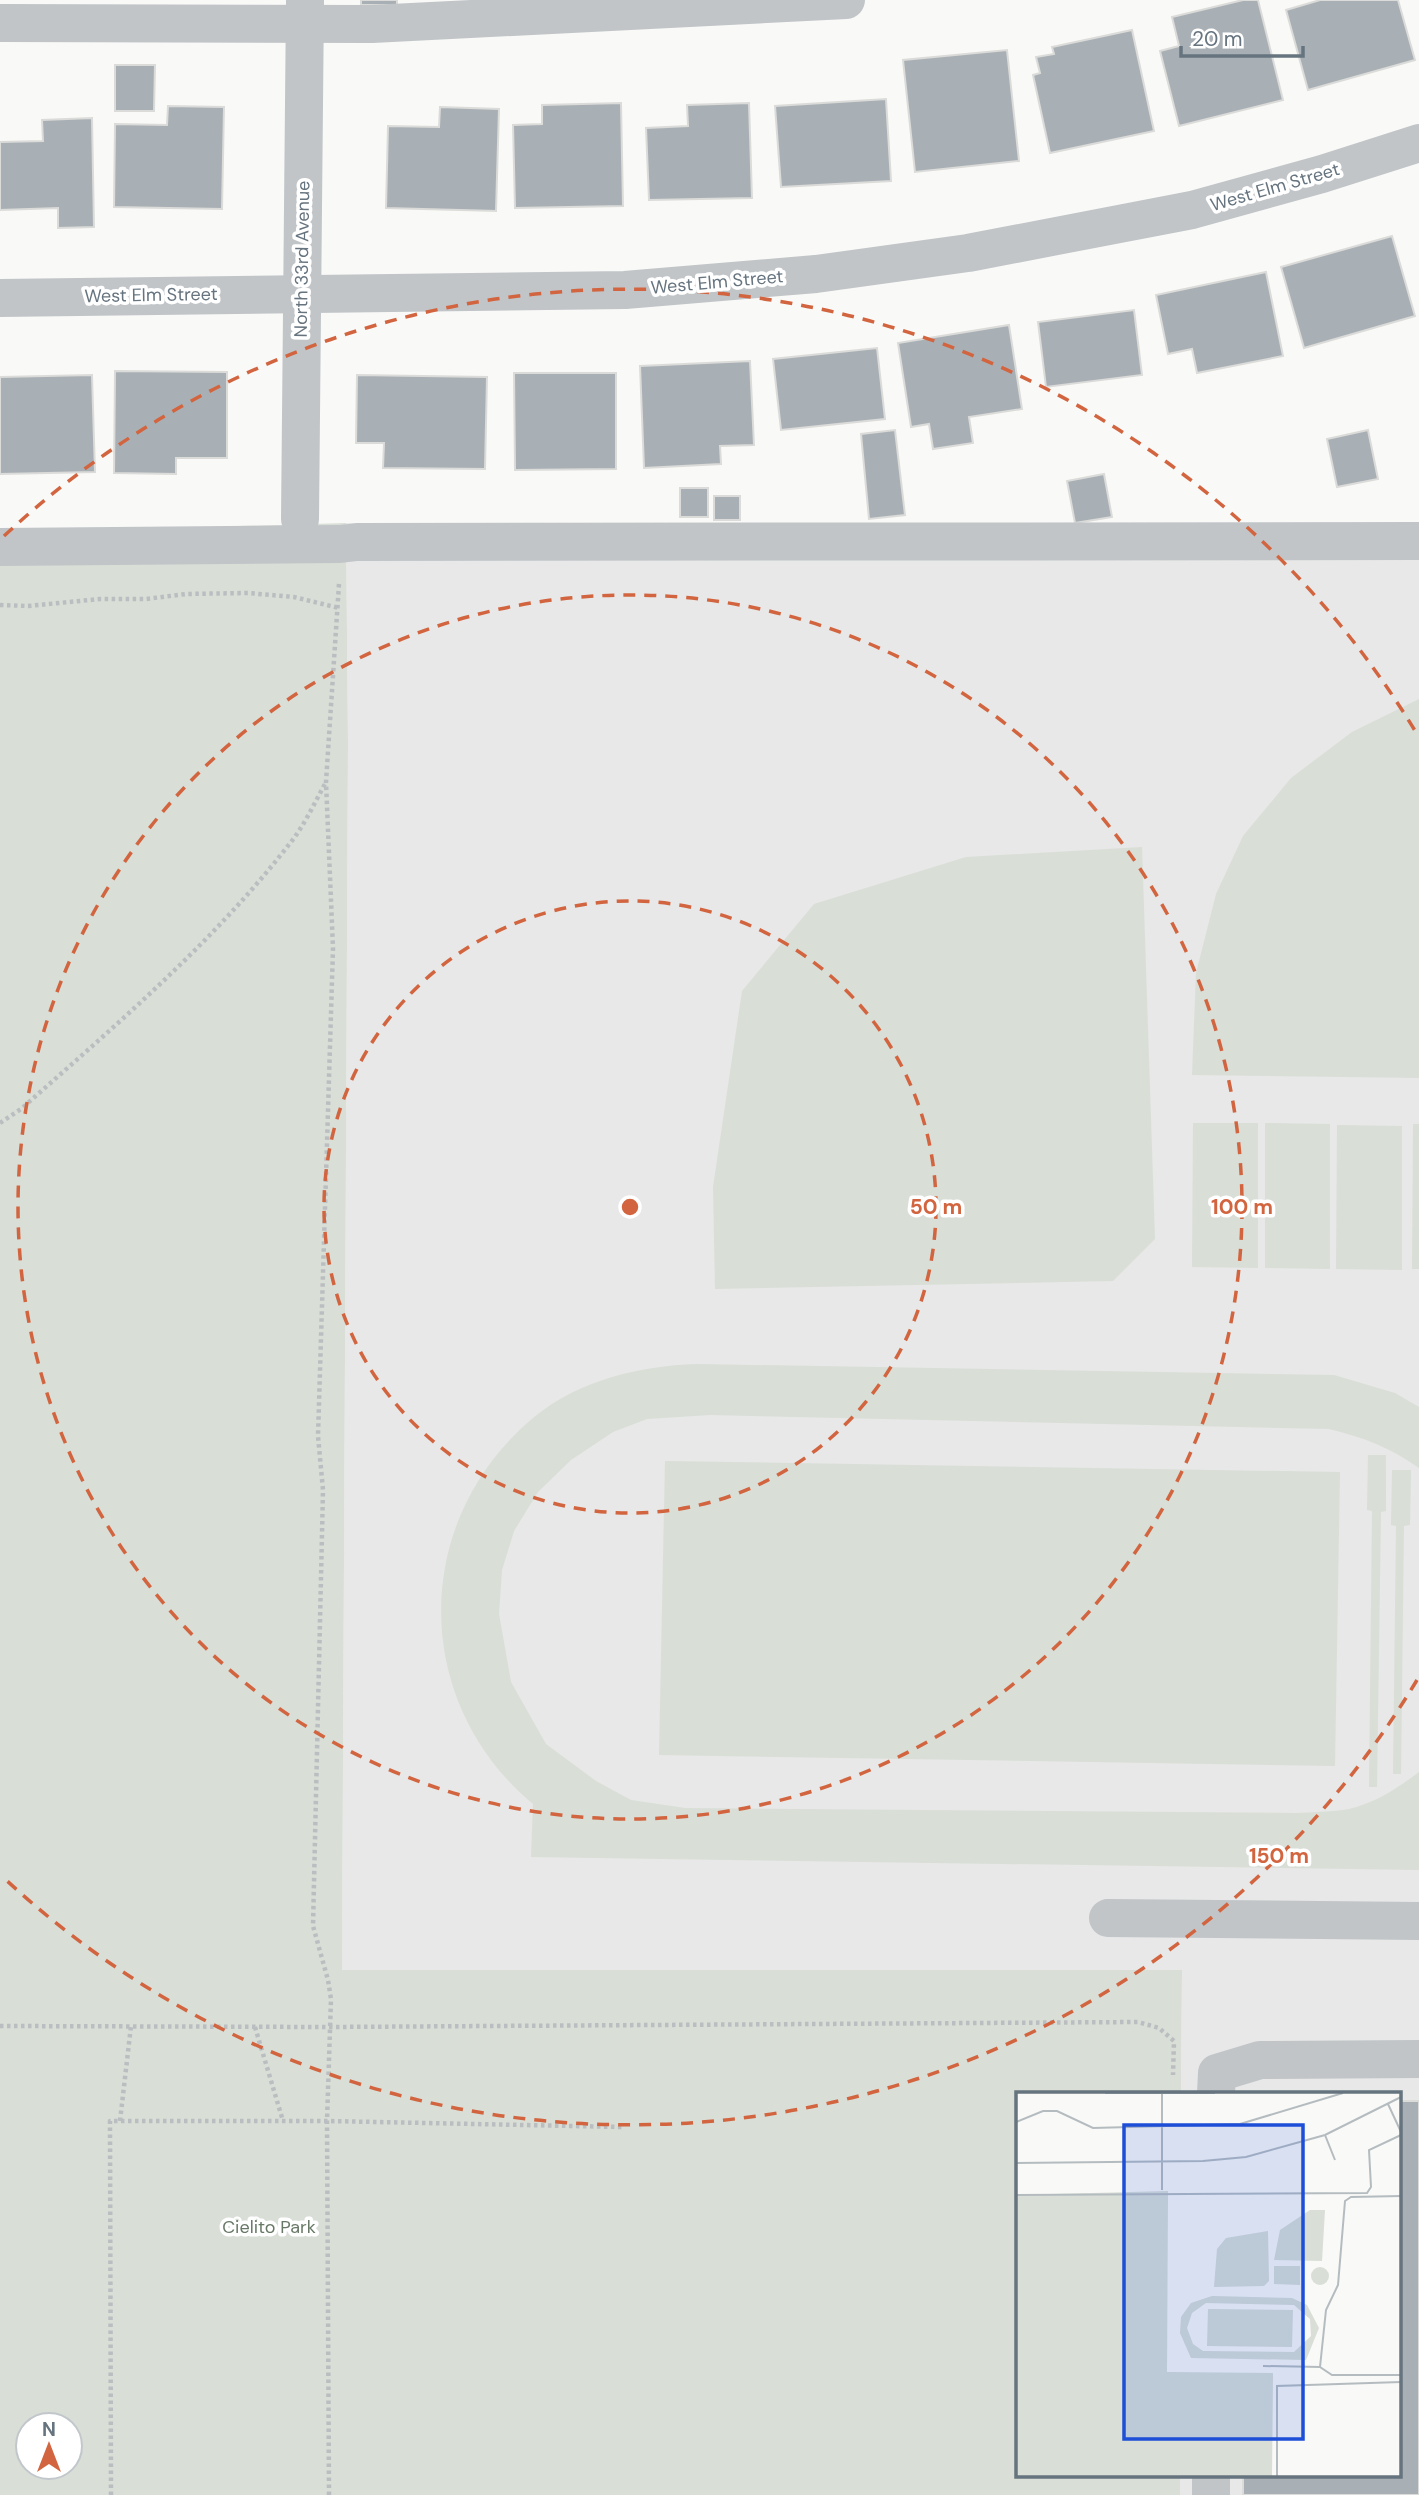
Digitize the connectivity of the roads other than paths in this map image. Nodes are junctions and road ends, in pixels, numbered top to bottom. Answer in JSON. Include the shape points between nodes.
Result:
{"nodes":[{"id":1,"x":846,"y":0,"type":"edge"},
{"id":2,"x":305,"y":12,"type":"edge"},
{"id":3,"x":0,"y":23,"type":"edge"},
{"id":4,"x":1419,"y":143,"type":"edge"},
{"id":5,"x":301,"y":293,"type":"junction"},
{"id":6,"x":0,"y":298,"type":"edge"},
{"id":7,"x":300,"y":519,"type":"dead end"},
{"id":8,"x":1419,"y":541,"type":"edge"},
{"id":9,"x":0,"y":547,"type":"edge"},
{"id":10,"x":1108,"y":1918,"type":"dead end"},
{"id":11,"x":1419,"y":1920,"type":"edge"},
{"id":12,"x":1419,"y":2059,"type":"edge"},
{"id":13,"x":1216,"y":2092,"type":"edge"}],
"edges":[{"from":1,"to":2,"type":"street","via":[[372,24]]},
{"from":2,"to":3,"type":"street"},
{"from":2,"to":5,"type":"street","name":"North 33rd Avenue"},
{"from":4,"to":5,"type":"street","name":"West Elm Street","via":[[1192,211],[968,253],[844,270],[625,290]]},
{"from":5,"to":6,"type":"street","name":"West Elm Street"},
{"from":5,"to":7,"type":"street","name":"North 33rd Avenue"},
{"from":8,"to":9,"type":"street"},
{"from":10,"to":11,"type":"street"},
{"from":12,"to":13,"type":"street","via":[[1260,2060],[1217,2073]]}]}
